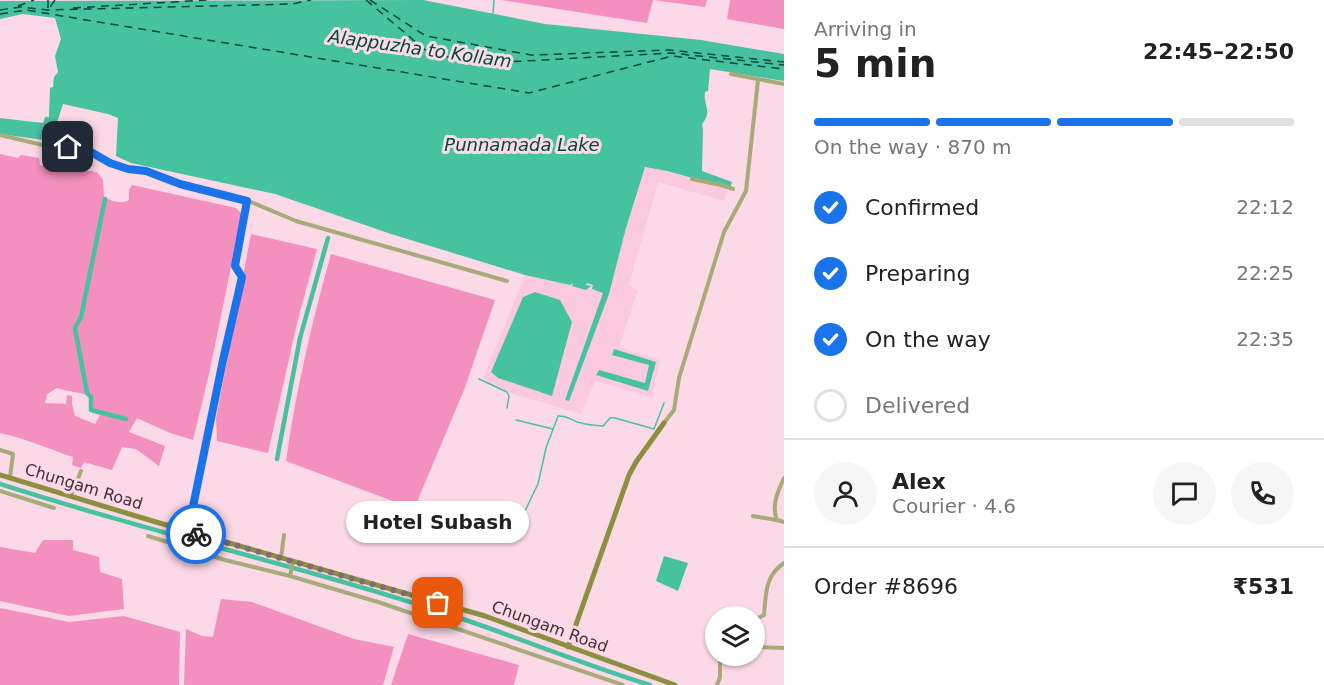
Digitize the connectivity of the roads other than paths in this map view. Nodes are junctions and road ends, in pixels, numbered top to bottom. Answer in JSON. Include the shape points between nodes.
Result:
{"nodes":[{"id":1,"x":731,"y":74,"type":"dead end"},
{"id":2,"x":758,"y":80,"type":"junction"},
{"id":3,"x":784,"y":84,"type":"edge"},
{"id":4,"x":0,"y":135,"type":"edge"},
{"id":5,"x":692,"y":179,"type":"dead end"},
{"id":6,"x":733,"y":189,"type":"dead end"},
{"id":7,"x":247,"y":201,"type":"junction"},
{"id":8,"x":507,"y":281,"type":"dead end"},
{"id":9,"x":664,"y":423,"type":"joint"},
{"id":10,"x":0,"y":450,"type":"edge"},
{"id":11,"x":81,"y":471,"type":"dead end"},
{"id":12,"x":0,"y":475,"type":"edge"},
{"id":13,"x":10,"y":477,"type":"junction"},
{"id":14,"x":784,"y":478,"type":"edge"},
{"id":15,"x":0,"y":491,"type":"edge"},
{"id":16,"x":71,"y":496,"type":"junction"},
{"id":17,"x":54,"y":508,"type":"dead end"},
{"id":18,"x":753,"y":516,"type":"dead end"},
{"id":19,"x":777,"y":520,"type":"junction"},
{"id":20,"x":784,"y":522,"type":"edge"},
{"id":21,"x":188,"y":531,"type":"junction"},
{"id":22,"x":148,"y":536,"type":"dead end"},
{"id":23,"x":284,"y":536,"type":"dead end"},
{"id":24,"x":280,"y":558,"type":"junction"},
{"id":25,"x":293,"y":563,"type":"junction"},
{"id":26,"x":784,"y":563,"type":"edge"},
{"id":27,"x":290,"y":575,"type":"junction"},
{"id":28,"x":765,"y":606,"type":"edge"},
{"id":29,"x":567,"y":647,"type":"junction"},
{"id":30,"x":765,"y":647,"type":"edge"},
{"id":31,"x":784,"y":648,"type":"edge"},
{"id":32,"x":720,"y":666,"type":"edge"},
{"id":33,"x":623,"y":685,"type":"edge"},
{"id":34,"x":675,"y":685,"type":"edge"},
{"id":35,"x":717,"y":685,"type":"edge"}],
"edges":[{"from":1,"to":2,"type":"street"},
{"from":2,"to":3,"type":"street"},
{"from":2,"to":9,"type":"street","via":[[746,194],[724,232],[679,378],[674,410]]},
{"from":4,"to":7,"type":"street","via":[[51,147],[84,148],[128,169]]},
{"from":5,"to":6,"type":"street"},
{"from":7,"to":8,"type":"street","via":[[296,221]]},
{"from":7,"to":21,"type":"street","via":[[235,266],[242,277]]},
{"from":9,"to":29,"type":"main road","via":[[629,475]]},
{"from":10,"to":13,"type":"street","via":[[13,454]]},
{"from":11,"to":16,"type":"street"},
{"from":12,"to":13,"type":"main road","name":"Chungam Road"},
{"from":13,"to":16,"type":"main road","name":"Chungam Road"},
{"from":14,"to":19,"type":"street","via":[[776,499]]},
{"from":15,"to":17,"type":"street"},
{"from":16,"to":21,"type":"main road","name":"Chungam Road"},
{"from":18,"to":19,"type":"street"},
{"from":19,"to":20,"type":"street"},
{"from":21,"to":24,"type":"main road","name":"Chungam Road"},
{"from":22,"to":27,"type":"street"},
{"from":23,"to":24,"type":"street"},
{"from":24,"to":25,"type":"main road","name":"Chungam Road"},
{"from":25,"to":27,"type":"street"},
{"from":25,"to":29,"type":"main road","name":"Chungam Road","via":[[485,616]]},
{"from":26,"to":28,"type":"street","via":[[773,571]]},
{"from":27,"to":33,"type":"street"},
{"from":29,"to":34,"type":"main road","name":"Chungam Road"},
{"from":30,"to":31,"type":"street"},
{"from":32,"to":35,"type":"street"}]}
